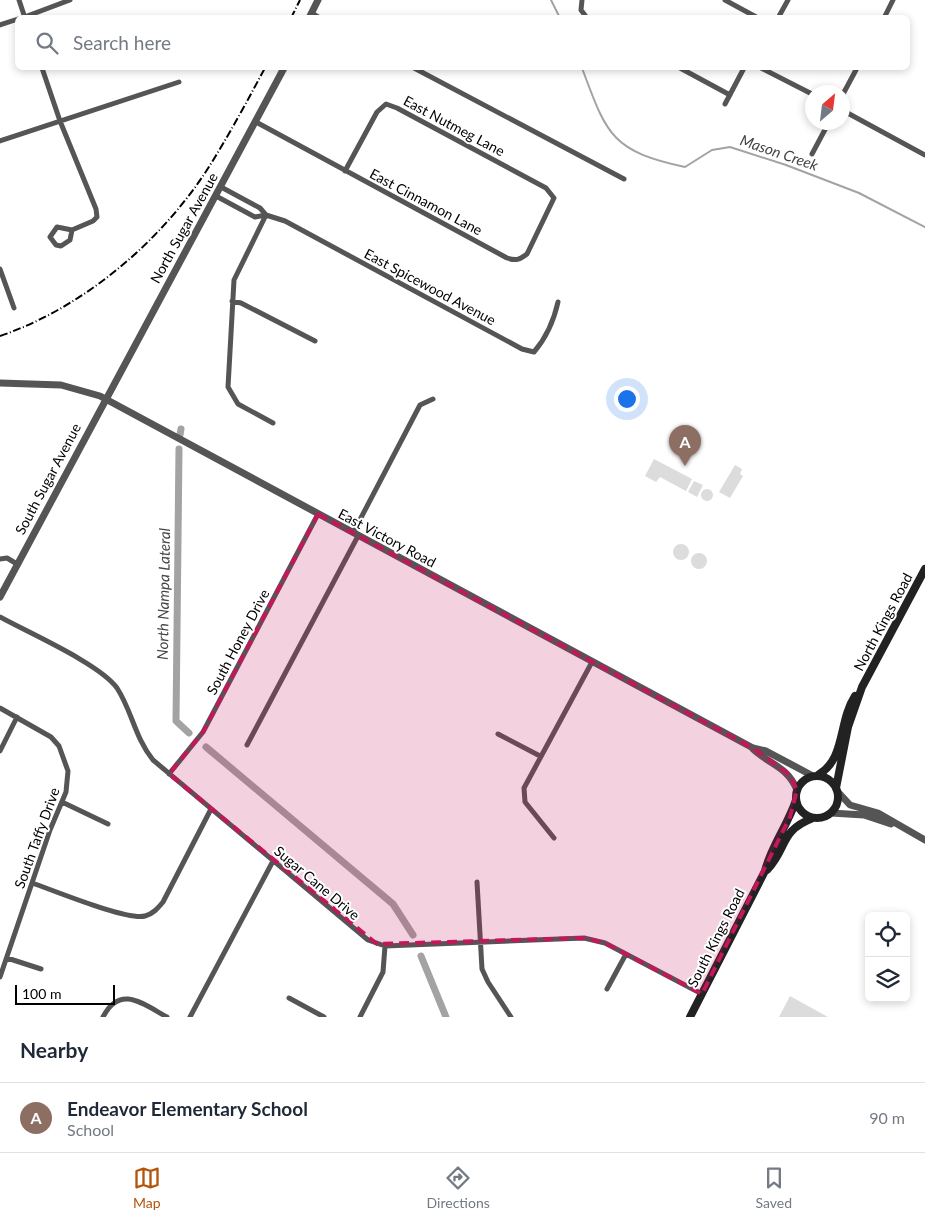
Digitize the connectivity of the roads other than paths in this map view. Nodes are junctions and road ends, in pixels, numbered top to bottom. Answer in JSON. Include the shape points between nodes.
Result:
{"nodes":[{"id":1,"x":19,"y":0,"type":"edge"},
{"id":2,"x":70,"y":0,"type":"edge"},
{"id":3,"x":318,"y":0,"type":"edge"},
{"id":4,"x":582,"y":0,"type":"edge"},
{"id":5,"x":725,"y":0,"type":"edge"},
{"id":6,"x":788,"y":0,"type":"edge"},
{"id":7,"x":893,"y":0,"type":"edge"},
{"id":8,"x":23,"y":15,"type":"edge"},
{"id":9,"x":29,"y":15,"type":"edge"},
{"id":10,"x":311,"y":15,"type":"edge"},
{"id":11,"x":585,"y":15,"type":"edge"},
{"id":12,"x":752,"y":15,"type":"edge"},
{"id":13,"x":780,"y":15,"type":"edge"},
{"id":14,"x":886,"y":15,"type":"edge"},
{"id":15,"x":15,"y":20,"type":"edge"},
{"id":16,"x":0,"y":25,"type":"edge"},
{"id":17,"x":43,"y":70,"type":"edge"},
{"id":18,"x":283,"y":70,"type":"edge"},
{"id":19,"x":418,"y":70,"type":"edge"},
{"id":20,"x":684,"y":70,"type":"edge"},
{"id":21,"x":743,"y":70,"type":"edge"},
{"id":22,"x":766,"y":70,"type":"edge"},
{"id":23,"x":857,"y":70,"type":"edge"},
{"id":24,"x":178,"y":82,"type":"dead end"},
{"id":25,"x":848,"y":85,"type":"edge"},
{"id":26,"x":805,"y":90,"type":"edge"},
{"id":27,"x":730,"y":95,"type":"junction"},
{"id":28,"x":725,"y":104,"type":"dead end"},
{"id":29,"x":850,"y":114,"type":"edge"},
{"id":30,"x":60,"y":121,"type":"junction"},
{"id":31,"x":256,"y":122,"type":"junction"},
{"id":32,"x":825,"y":130,"type":"edge"},
{"id":33,"x":0,"y":141,"type":"edge"},
{"id":34,"x":925,"y":146,"type":"edge"},
{"id":35,"x":812,"y":154,"type":"dead end"},
{"id":36,"x":923,"y":154,"type":"edge"},
{"id":37,"x":345,"y":171,"type":"junction"},
{"id":38,"x":624,"y":179,"type":"dead end"},
{"id":39,"x":221,"y":187,"type":"junction"},
{"id":40,"x":553,"y":194,"type":"joint"},
{"id":41,"x":216,"y":196,"type":"junction"},
{"id":42,"x":266,"y":215,"type":"junction"},
{"id":43,"x":72,"y":230,"type":"junction"},
{"id":44,"x":0,"y":269,"type":"edge"},
{"id":45,"x":232,"y":301,"type":"junction"},
{"id":46,"x":558,"y":302,"type":"dead end"},
{"id":47,"x":14,"y":308,"type":"dead end"},
{"id":48,"x":315,"y":341,"type":"dead end"},
{"id":49,"x":0,"y":383,"type":"edge"},
{"id":50,"x":105,"y":399,"type":"junction"},
{"id":51,"x":433,"y":399,"type":"dead end"},
{"id":52,"x":273,"y":423,"type":"dead end"},
{"id":53,"x":318,"y":514,"type":"junction"},
{"id":54,"x":355,"y":534,"type":"junction"},
{"id":55,"x":0,"y":559,"type":"edge"},
{"id":56,"x":18,"y":564,"type":"junction"},
{"id":57,"x":925,"y":569,"type":"edge"},
{"id":58,"x":0,"y":598,"type":"edge"},
{"id":59,"x":0,"y":617,"type":"edge"},
{"id":60,"x":592,"y":662,"type":"junction"},
{"id":61,"x":862,"y":687,"type":"junction"},
{"id":62,"x":0,"y":708,"type":"edge"},
{"id":63,"x":18,"y":717,"type":"junction"},
{"id":64,"x":498,"y":734,"type":"dead end"},
{"id":65,"x":247,"y":744,"type":"dead end"},
{"id":66,"x":753,"y":748,"type":"junction"},
{"id":67,"x":0,"y":751,"type":"edge"},
{"id":68,"x":540,"y":756,"type":"junction"},
{"id":69,"x":170,"y":774,"type":"junction"},
{"id":70,"x":815,"y":776,"type":"junction"},
{"id":71,"x":796,"y":790,"type":"junction"},
{"id":72,"x":837,"y":790,"type":"junction"},
{"id":73,"x":796,"y":800,"type":"junction"},
{"id":74,"x":62,"y":802,"type":"junction"},
{"id":75,"x":211,"y":809,"type":"junction"},
{"id":76,"x":831,"y":813,"type":"junction"},
{"id":77,"x":813,"y":818,"type":"junction"},
{"id":78,"x":108,"y":824,"type":"dead end"},
{"id":79,"x":901,"y":827,"type":"junction"},
{"id":80,"x":554,"y":838,"type":"dead end"},
{"id":81,"x":925,"y":840,"type":"edge"},
{"id":82,"x":273,"y":860,"type":"junction"},
{"id":83,"x":765,"y":871,"type":"junction"},
{"id":84,"x":477,"y":882,"type":"dead end"},
{"id":85,"x":32,"y":883,"type":"junction"},
{"id":86,"x":479,"y":942,"type":"junction"},
{"id":87,"x":385,"y":946,"type":"junction"},
{"id":88,"x":626,"y":954,"type":"junction"},
{"id":89,"x":7,"y":958,"type":"junction"},
{"id":90,"x":41,"y":969,"type":"dead end"},
{"id":91,"x":0,"y":977,"type":"edge"},
{"id":92,"x":607,"y":989,"type":"dead end"},
{"id":93,"x":702,"y":994,"type":"junction"},
{"id":94,"x":289,"y":998,"type":"dead end"},
{"id":95,"x":103,"y":1017,"type":"edge"},
{"id":96,"x":167,"y":1017,"type":"edge"},
{"id":97,"x":190,"y":1017,"type":"edge"},
{"id":98,"x":324,"y":1017,"type":"edge"},
{"id":99,"x":360,"y":1017,"type":"edge"},
{"id":100,"x":511,"y":1017,"type":"edge"},
{"id":101,"x":690,"y":1017,"type":"edge"}],
"edges":[{"from":1,"to":8,"type":"street"},
{"from":2,"to":9,"type":"street"},
{"from":3,"to":10,"type":"street"},
{"from":4,"to":11,"type":"street","via":[[581,10]]},
{"from":5,"to":12,"type":"street"},
{"from":6,"to":13,"type":"street"},
{"from":7,"to":14,"type":"street"},
{"from":15,"to":16,"type":"street"},
{"from":17,"to":30,"type":"street"},
{"from":18,"to":31,"type":"street","name":"North Sugar Avenue"},
{"from":19,"to":38,"type":"street"},
{"from":20,"to":27,"type":"street"},
{"from":21,"to":27,"type":"street"},
{"from":22,"to":26,"type":"street"},
{"from":23,"to":25,"type":"street"},
{"from":24,"to":30,"type":"street"},
{"from":27,"to":28,"type":"street"},
{"from":29,"to":36,"type":"street"},
{"from":30,"to":33,"type":"street"},
{"from":30,"to":43,"type":"street","via":[[97,217]]},
{"from":31,"to":37,"type":"street","name":"East Cinnamon Lane"},
{"from":31,"to":39,"type":"street","name":"North Sugar Avenue"},
{"from":32,"to":35,"type":"street"},
{"from":34,"to":36,"type":"street"},
{"from":37,"to":40,"type":"street","name":"East Nutmeg Lane","via":[[377,112],[386,104],[538,183]]},
{"from":37,"to":40,"type":"street","name":"East Cinnamon Lane","via":[[514,261],[526,254],[553,203]]},
{"from":39,"to":41,"type":"street","name":"North Sugar Avenue"},
{"from":39,"to":42,"type":"street","name":"East Spicewood Avenue","via":[[260,208]]},
{"from":41,"to":42,"type":"street","name":"East Spicewood Avenue","via":[[256,217]]},
{"from":41,"to":50,"type":"street","name":"North Sugar Avenue"},
{"from":42,"to":45,"type":"street","via":[[234,280]]},
{"from":42,"to":46,"type":"street","name":"East Spicewood Avenue","via":[[285,221],[522,349],[534,352],[541,343]]},
{"from":43,"to":43,"type":"street","via":[[70,240],[61,246],[50,237],[57,227]]},
{"from":44,"to":47,"type":"street"},
{"from":45,"to":48,"type":"street"},
{"from":45,"to":52,"type":"street","via":[[228,387],[238,404]]},
{"from":49,"to":50,"type":"street","name":"East Victory Road","via":[[61,385],[82,389]]},
{"from":50,"to":53,"type":"street","name":"East Victory Road"},
{"from":50,"to":56,"type":"street","name":"South Sugar Avenue"},
{"from":51,"to":54,"type":"street","via":[[420,405]]},
{"from":53,"to":54,"type":"street","name":"East Victory Road"},
{"from":53,"to":69,"type":"street","name":"South Honey Drive","via":[[203,732]]},
{"from":54,"to":60,"type":"street","name":"East Victory Road"},
{"from":54,"to":65,"type":"street"},
{"from":55,"to":56,"type":"street","via":[[7,558]]},
{"from":56,"to":58,"type":"street","name":"South Sugar Avenue"},
{"from":57,"to":61,"type":"main road","name":"North Kings Road"},
{"from":59,"to":69,"type":"street","name":"Sugar Cane Drive","via":[[103,673],[118,690],[144,749]]},
{"from":60,"to":66,"type":"street","name":"East Victory Road"},
{"from":60,"to":68,"type":"street"},
{"from":61,"to":70,"type":"main road","name":"North Kings Road","via":[[845,716],[834,762]]},
{"from":61,"to":72,"type":"main road","name":"North Kings Road","via":[[848,727]]},
{"from":62,"to":63,"type":"street","name":"South Taffy Drive"},
{"from":63,"to":67,"type":"street"},
{"from":63,"to":74,"type":"street","name":"South Taffy Drive","via":[[40,729],[59,746],[68,771],[68,785]]},
{"from":64,"to":68,"type":"street"},
{"from":66,"to":70,"type":"street","name":"East Victory Road"},
{"from":66,"to":71,"type":"street","name":"East Victory Road","via":[[790,775]]},
{"from":68,"to":80,"type":"street","via":[[528,780],[524,802]]},
{"from":69,"to":75,"type":"street","name":"Sugar Cane Drive"},
{"from":70,"to":71,"type":"main road","via":[[803,781]]},
{"from":70,"to":72,"type":"main road","via":[[829,779]]},
{"from":71,"to":73,"type":"main road"},
{"from":72,"to":76,"type":"main road","via":[[837,804]]},
{"from":72,"to":79,"type":"street","via":[[850,805],[878,813]]},
{"from":73,"to":77,"type":"main road","via":[[801,811]]},
{"from":73,"to":83,"type":"main road","name":"South Kings Road"},
{"from":74,"to":78,"type":"street"},
{"from":74,"to":85,"type":"street","name":"South Taffy Drive"},
{"from":75,"to":82,"type":"street","name":"Sugar Cane Drive"},
{"from":75,"to":85,"type":"street","via":[[162,902],[145,916],[128,916]]},
{"from":76,"to":77,"type":"main road"},
{"from":76,"to":79,"type":"street","via":[[864,815]]},
{"from":77,"to":83,"type":"main road","name":"South Kings Road","via":[[791,830],[774,862]]},
{"from":79,"to":81,"type":"street"},
{"from":82,"to":87,"type":"street","name":"Sugar Cane Drive","via":[[368,940]]},
{"from":82,"to":97,"type":"street"},
{"from":83,"to":93,"type":"main road","name":"South Kings Road"},
{"from":84,"to":86,"type":"street"},
{"from":85,"to":89,"type":"street","name":"South Taffy Drive"},
{"from":86,"to":87,"type":"street","name":"Sugar Cane Drive"},
{"from":86,"to":88,"type":"street","name":"Sugar Cane Drive","via":[[584,938]]},
{"from":86,"to":100,"type":"street","via":[[484,975]]},
{"from":87,"to":99,"type":"street","via":[[383,972]]},
{"from":88,"to":92,"type":"street"},
{"from":88,"to":93,"type":"street","name":"Sugar Cane Drive"},
{"from":89,"to":90,"type":"street"},
{"from":89,"to":91,"type":"street","name":"South Taffy Drive"},
{"from":93,"to":101,"type":"main road","name":"South Kings Road"},
{"from":94,"to":98,"type":"street"},
{"from":95,"to":96,"type":"street","via":[[111,1004],[124,998],[137,1001]]}]}
